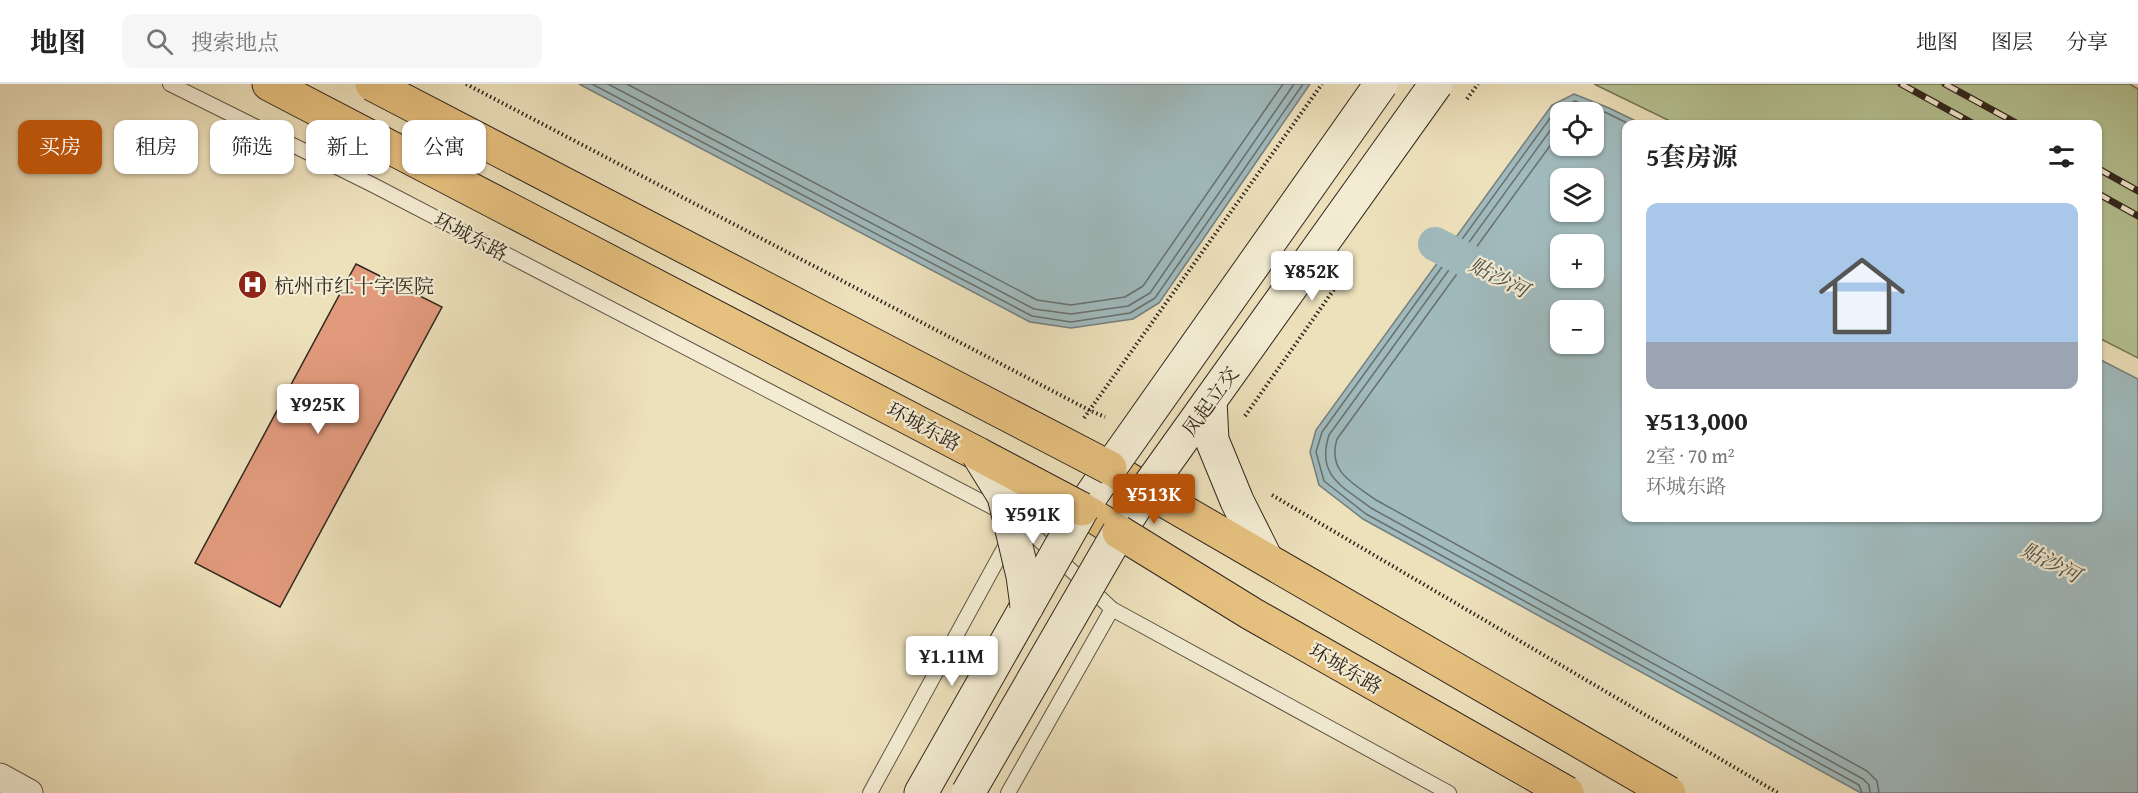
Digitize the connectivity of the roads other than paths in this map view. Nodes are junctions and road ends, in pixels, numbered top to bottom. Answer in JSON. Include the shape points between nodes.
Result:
{"nodes":[{"id":1,"x":170,"y":84,"type":"edge"},
{"id":2,"x":269,"y":84,"type":"edge"},
{"id":3,"x":372,"y":84,"type":"edge"},
{"id":4,"x":1382,"y":84,"type":"edge"},
{"id":5,"x":1436,"y":84,"type":"edge"},
{"id":6,"x":1210,"y":401,"type":"junction"},
{"id":7,"x":978,"y":454,"type":"junction"},
{"id":8,"x":1110,"y":468,"type":"junction"},
{"id":9,"x":1146,"y":490,"type":"junction"},
{"id":10,"x":1082,"y":509,"type":"junction"},
{"id":11,"x":1019,"y":521,"type":"junction"},
{"id":12,"x":1119,"y":532,"type":"junction"},
{"id":13,"x":1266,"y":559,"type":"junction"},
{"id":14,"x":1027,"y":606,"type":"junction"},
{"id":15,"x":1112,"y":609,"type":"junction"},
{"id":16,"x":0,"y":777,"type":"edge"},
{"id":17,"x":29,"y":793,"type":"edge"},
{"id":18,"x":870,"y":793,"type":"edge"},
{"id":19,"x":921,"y":793,"type":"edge"},
{"id":20,"x":969,"y":793,"type":"edge"},
{"id":21,"x":1008,"y":793,"type":"edge"},
{"id":22,"x":1449,"y":793,"type":"edge"},
{"id":23,"x":1567,"y":793,"type":"edge"},
{"id":24,"x":1669,"y":793,"type":"edge"}],
"edges":[{"from":1,"to":11,"type":"lane","name":"环城东路"},
{"from":2,"to":7,"type":"main road","name":"环城东路"},
{"from":3,"to":8,"type":"main road","bridge":true},
{"from":4,"to":8,"type":"main road","bridge":true},
{"from":5,"to":6,"type":"main road","name":"凤起立交","bridge":true},
{"from":6,"to":9,"type":"main road","name":"凤起立交","bridge":true},
{"from":6,"to":13,"type":"main road","bridge":true,"via":[[1212,440]]},
{"from":7,"to":10,"type":"main road","name":"环城东路","bridge":true},
{"from":7,"to":14,"type":"main road","bridge":true,"via":[[1004,496]]},
{"from":8,"to":9,"type":"main road"},
{"from":8,"to":10,"type":"main road"},
{"from":9,"to":12,"type":"main road","name":"凤起立交"},
{"from":9,"to":13,"type":"main road","bridge":true},
{"from":10,"to":12,"type":"main road","name":"环城东路"},
{"from":10,"to":14,"type":"main road","bridge":true},
{"from":11,"to":15,"type":"lane","name":"环城东路"},
{"from":11,"to":18,"type":"lane"},
{"from":12,"to":20,"type":"main road","name":"凤起立交","bridge":true},
{"from":12,"to":23,"type":"main road","name":"环城东路","bridge":true,"via":[[1252,614]]},
{"from":13,"to":24,"type":"main road","bridge":true},
{"from":14,"to":19,"type":"main road"},
{"from":15,"to":21,"type":"lane"},
{"from":15,"to":22,"type":"lane","name":"环城东路"},
{"from":16,"to":17,"type":"street"}]}
